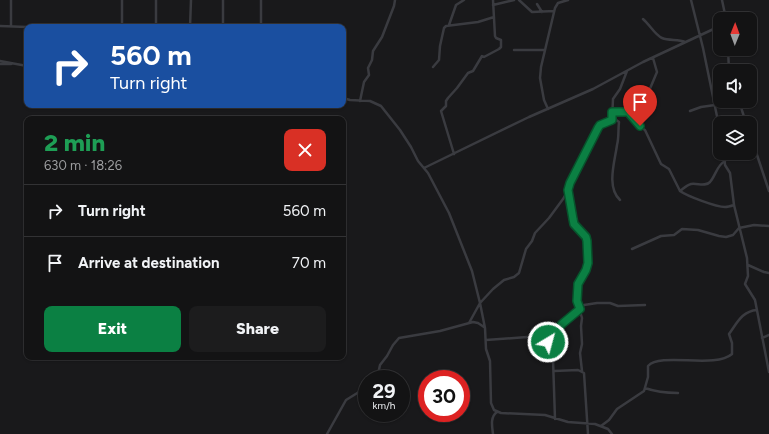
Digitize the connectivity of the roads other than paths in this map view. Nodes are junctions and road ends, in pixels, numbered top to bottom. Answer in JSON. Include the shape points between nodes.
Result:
{"nodes":[{"id":1,"x":11,"y":0,"type":"edge"},
{"id":2,"x":122,"y":0,"type":"edge"},
{"id":3,"x":156,"y":0,"type":"edge"},
{"id":4,"x":191,"y":0,"type":"edge"},
{"id":5,"x":224,"y":0,"type":"edge"},
{"id":6,"x":261,"y":0,"type":"edge"},
{"id":7,"x":395,"y":0,"type":"edge"},
{"id":8,"x":464,"y":0,"type":"edge"},
{"id":9,"x":492,"y":0,"type":"edge"},
{"id":10,"x":514,"y":0,"type":"edge"},
{"id":11,"x":519,"y":0,"type":"edge"},
{"id":12,"x":568,"y":0,"type":"edge"},
{"id":13,"x":691,"y":0,"type":"edge"},
{"id":14,"x":722,"y":0,"type":"edge"},
{"id":15,"x":537,"y":4,"type":"dead end"},
{"id":16,"x":493,"y":5,"type":"junction"},
{"id":17,"x":554,"y":11,"type":"junction"},
{"id":18,"x":542,"y":12,"type":"junction"},
{"id":19,"x":725,"y":12,"type":"edge"},
{"id":20,"x":494,"y":17,"type":"junction"},
{"id":21,"x":643,"y":19,"type":"dead end"},
{"id":22,"x":122,"y":24,"type":"edge"},
{"id":23,"x":156,"y":24,"type":"edge"},
{"id":24,"x":190,"y":24,"type":"edge"},
{"id":25,"x":223,"y":24,"type":"edge"},
{"id":26,"x":261,"y":24,"type":"edge"},
{"id":27,"x":449,"y":25,"type":"junction"},
{"id":28,"x":0,"y":26,"type":"edge"},
{"id":29,"x":10,"y":26,"type":"junction"},
{"id":30,"x":24,"y":27,"type":"edge"},
{"id":31,"x":713,"y":30,"type":"edge"},
{"id":32,"x":700,"y":36,"type":"junction"},
{"id":33,"x":685,"y":42,"type":"junction"},
{"id":34,"x":514,"y":50,"type":"dead end"},
{"id":35,"x":545,"y":50,"type":"junction"},
{"id":36,"x":653,"y":57,"type":"junction"},
{"id":37,"x":0,"y":62,"type":"edge"},
{"id":38,"x":24,"y":65,"type":"edge"},
{"id":39,"x":433,"y":67,"type":"dead end"},
{"id":40,"x":627,"y":70,"type":"junction"},
{"id":41,"x":713,"y":96,"type":"edge"},
{"id":42,"x":346,"y":99,"type":"edge"},
{"id":43,"x":360,"y":101,"type":"junction"},
{"id":44,"x":713,"y":105,"type":"edge"},
{"id":45,"x":548,"y":109,"type":"junction"},
{"id":46,"x":690,"y":111,"type":"dead end"},
{"id":47,"x":612,"y":112,"type":"junction"},
{"id":48,"x":628,"y":112,"type":"junction"},
{"id":49,"x":612,"y":117,"type":"junction"},
{"id":50,"x":454,"y":154,"type":"junction"},
{"id":51,"x":757,"y":155,"type":"edge"},
{"id":52,"x":725,"y":161,"type":"joint"},
{"id":53,"x":424,"y":168,"type":"junction"},
{"id":54,"x":568,"y":190,"type":"junction"},
{"id":55,"x":680,"y":191,"type":"junction"},
{"id":56,"x":769,"y":191,"type":"edge"},
{"id":57,"x":620,"y":200,"type":"dead end"},
{"id":58,"x":732,"y":206,"type":"junction"},
{"id":59,"x":769,"y":226,"type":"edge"},
{"id":60,"x":740,"y":228,"type":"junction"},
{"id":61,"x":632,"y":249,"type":"dead end"},
{"id":62,"x":748,"y":264,"type":"junction"},
{"id":63,"x":769,"y":273,"type":"edge"},
{"id":64,"x":480,"y":303,"type":"junction"},
{"id":65,"x":645,"y":305,"type":"dead end"},
{"id":66,"x":580,"y":309,"type":"junction"},
{"id":67,"x":757,"y":310,"type":"junction"},
{"id":68,"x":470,"y":323,"type":"junction"},
{"id":69,"x":485,"y":328,"type":"junction"},
{"id":70,"x":769,"y":335,"type":"edge"},
{"id":71,"x":762,"y":338,"type":"junction"},
{"id":72,"x":486,"y":340,"type":"junction"},
{"id":73,"x":548,"y":341,"type":"junction"},
{"id":74,"x":379,"y":370,"type":"edge"},
{"id":75,"x":554,"y":371,"type":"junction"},
{"id":76,"x":582,"y":371,"type":"junction"},
{"id":77,"x":769,"y":372,"type":"edge"},
{"id":78,"x":645,"y":388,"type":"junction"},
{"id":79,"x":358,"y":393,"type":"edge"},
{"id":80,"x":678,"y":393,"type":"dead end"},
{"id":81,"x":497,"y":412,"type":"junction"},
{"id":82,"x":556,"y":419,"type":"junction"},
{"id":83,"x":588,"y":423,"type":"junction"},
{"id":84,"x":601,"y":426,"type":"junction"},
{"id":85,"x":326,"y":434,"type":"edge"},
{"id":86,"x":493,"y":434,"type":"edge"},
{"id":87,"x":588,"y":434,"type":"edge"},
{"id":88,"x":612,"y":434,"type":"edge"}],
"edges":[{"from":1,"to":29,"type":"street"},
{"from":2,"to":22,"type":"street"},
{"from":3,"to":23,"type":"street"},
{"from":4,"to":24,"type":"street"},
{"from":5,"to":25,"type":"street"},
{"from":6,"to":26,"type":"street"},
{"from":7,"to":43,"type":"street","via":[[382,37],[373,51],[368,68],[369,75],[364,82]]},
{"from":8,"to":27,"type":"street","via":[[456,5]]},
{"from":9,"to":16,"type":"street"},
{"from":10,"to":16,"type":"street"},
{"from":11,"to":18,"type":"street","via":[[532,12]]},
{"from":12,"to":17,"type":"street","via":[[558,2]]},
{"from":13,"to":32,"type":"street"},
{"from":14,"to":19,"type":"street"},
{"from":15,"to":18,"type":"street"},
{"from":16,"to":20,"type":"street"},
{"from":17,"to":18,"type":"street"},
{"from":17,"to":35,"type":"street"},
{"from":20,"to":27,"type":"street","via":[[478,22]]},
{"from":20,"to":50,"type":"street","via":[[495,36],[501,40],[499,50],[482,56],[474,70],[468,73],[448,98],[446,106],[441,111]]},
{"from":21,"to":33,"type":"street","via":[[656,34]]},
{"from":27,"to":39,"type":"street","via":[[444,28],[439,60]]},
{"from":28,"to":29,"type":"street"},
{"from":29,"to":30,"type":"street"},
{"from":31,"to":32,"type":"street"},
{"from":32,"to":33,"type":"street"},
{"from":32,"to":41,"type":"street"},
{"from":33,"to":36,"type":"street"},
{"from":34,"to":35,"type":"street"},
{"from":35,"to":45,"type":"street","via":[[540,78]]},
{"from":36,"to":40,"type":"street"},
{"from":36,"to":48,"type":"street","via":[[657,72],[649,91],[649,106]]},
{"from":37,"to":38,"type":"street"},
{"from":40,"to":45,"type":"street"},
{"from":40,"to":47,"type":"street","via":[[613,99]]},
{"from":42,"to":43,"type":"street"},
{"from":43,"to":53,"type":"street","via":[[370,101],[381,106]]},
{"from":44,"to":46,"type":"street"},
{"from":45,"to":50,"type":"street"},
{"from":47,"to":48,"type":"street"},
{"from":47,"to":49,"type":"street"},
{"from":48,"to":55,"type":"street","via":[[645,130],[661,164],[670,168]]},
{"from":49,"to":54,"type":"street","via":[[598,128],[574,173]]},
{"from":49,"to":57,"type":"street","via":[[619,122],[612,184],[614,195]]},
{"from":50,"to":53,"type":"street"},
{"from":51,"to":56,"type":"street"},
{"from":52,"to":55,"type":"street","via":[[720,164],[708,183],[691,184]]},
{"from":52,"to":58,"type":"street","via":[[730,173]]},
{"from":53,"to":64,"type":"street","via":[[438,190],[454,225],[472,271]]},
{"from":54,"to":64,"type":"street","via":[[549,218],[534,233],[519,273],[514,278],[504,280]]},
{"from":54,"to":66,"type":"street","via":[[574,224],[587,241],[588,263],[578,284],[577,301]]},
{"from":55,"to":58,"type":"street","via":[[697,200],[720,206]]},
{"from":58,"to":60,"type":"street"},
{"from":59,"to":60,"type":"street","via":[[754,225]]},
{"from":60,"to":61,"type":"street","via":[[733,236],[726,237],[682,229]]},
{"from":60,"to":62,"type":"street"},
{"from":62,"to":63,"type":"street"},
{"from":62,"to":67,"type":"street","via":[[745,284],[755,300]]},
{"from":64,"to":68,"type":"street"},
{"from":64,"to":69,"type":"street"},
{"from":65,"to":66,"type":"street","via":[[618,306],[598,303],[584,305]]},
{"from":66,"to":73,"type":"street","via":[[562,324]]},
{"from":66,"to":76,"type":"street"},
{"from":67,"to":71,"type":"street"},
{"from":67,"to":78,"type":"street","via":[[745,313],[730,334],[733,350],[728,358],[651,362],[648,366]]},
{"from":68,"to":69,"type":"street","via":[[476,322]]},
{"from":68,"to":74,"type":"street","via":[[399,338],[392,345]]},
{"from":69,"to":72,"type":"street"},
{"from":70,"to":71,"type":"street"},
{"from":71,"to":77,"type":"street"},
{"from":72,"to":73,"type":"street","via":[[527,337]]},
{"from":72,"to":81,"type":"street","via":[[490,361],[491,403]]},
{"from":73,"to":75,"type":"street"},
{"from":75,"to":76,"type":"street"},
{"from":75,"to":82,"type":"street"},
{"from":76,"to":83,"type":"street"},
{"from":78,"to":80,"type":"street","via":[[660,393]]},
{"from":78,"to":84,"type":"street","via":[[617,409],[610,420]]},
{"from":79,"to":85,"type":"street","via":[[346,400]]},
{"from":81,"to":82,"type":"street","via":[[545,415]]},
{"from":81,"to":86,"type":"street","via":[[492,418]]},
{"from":82,"to":83,"type":"street"},
{"from":83,"to":84,"type":"street"},
{"from":83,"to":87,"type":"street"},
{"from":84,"to":88,"type":"street"}]}
